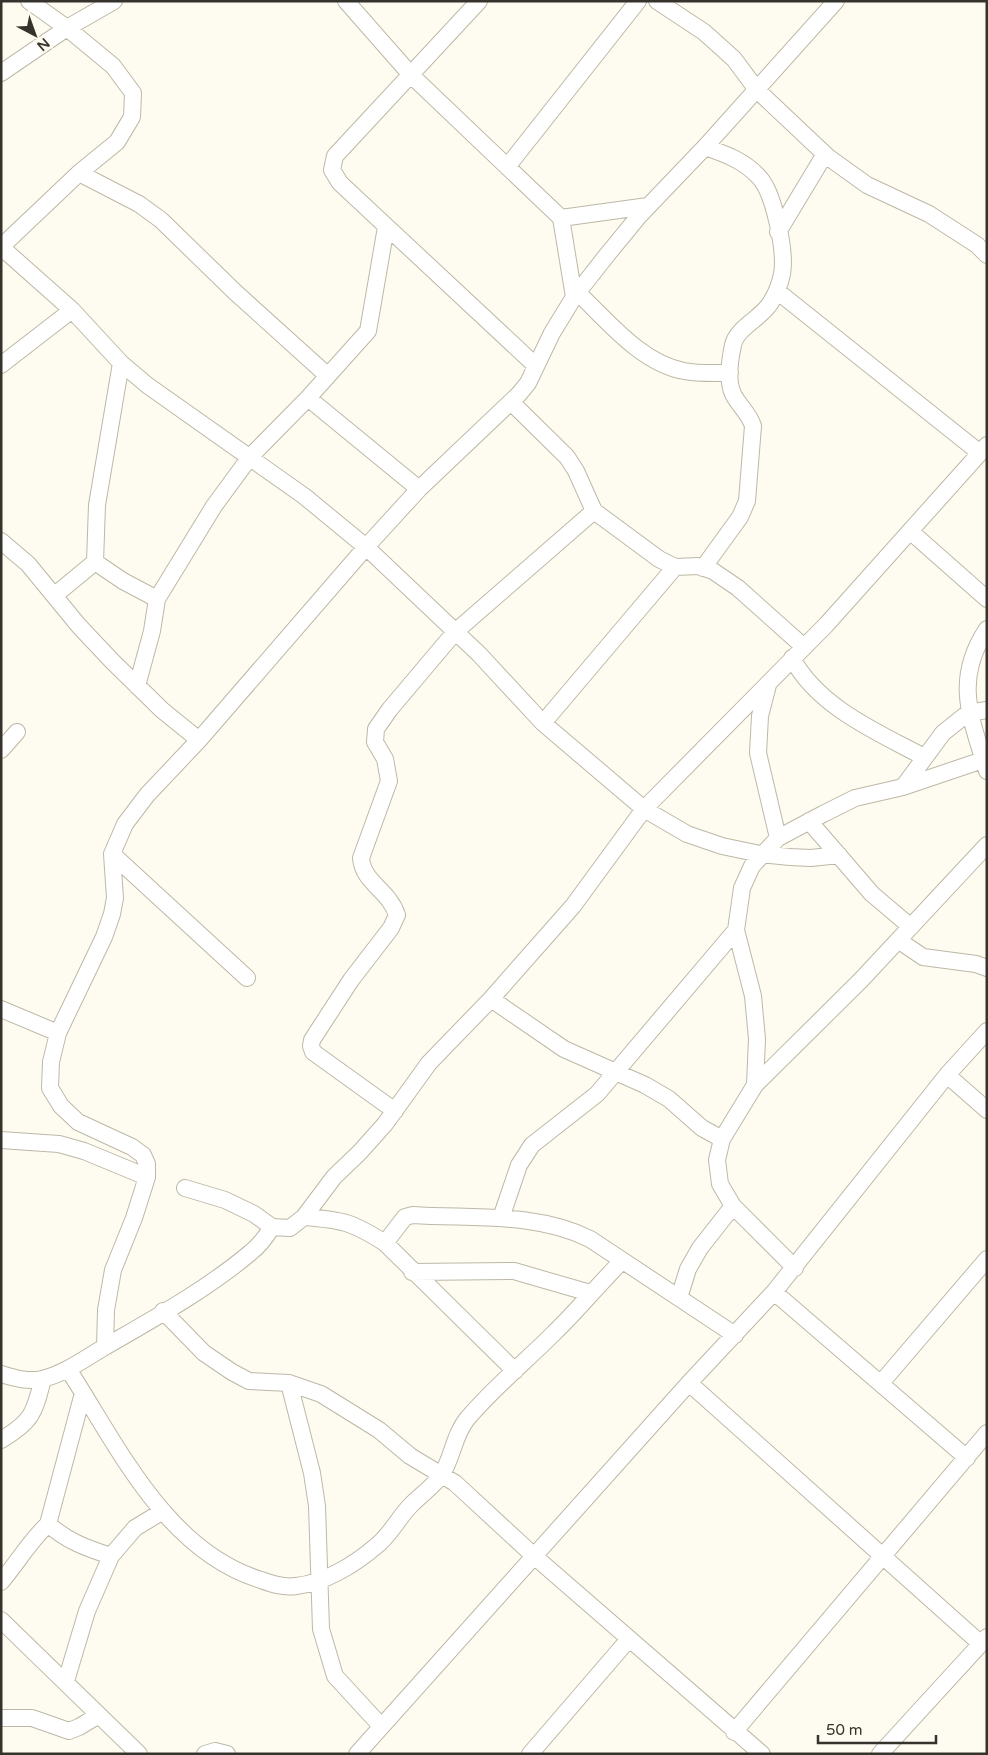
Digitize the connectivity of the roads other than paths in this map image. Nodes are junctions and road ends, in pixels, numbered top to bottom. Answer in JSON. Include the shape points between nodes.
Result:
{"nodes":[{"id":1,"x":29,"y":1,"type":"edge"},
{"id":2,"x":114,"y":1,"type":"edge"},
{"id":3,"x":346,"y":1,"type":"edge"},
{"id":4,"x":479,"y":1,"type":"edge"},
{"id":5,"x":638,"y":1,"type":"edge"},
{"id":6,"x":656,"y":1,"type":"edge"},
{"id":7,"x":836,"y":1,"type":"edge"},
{"id":8,"x":67,"y":28,"type":"junction"},
{"id":9,"x":1,"y":72,"type":"edge"},
{"id":10,"x":411,"y":75,"type":"junction"},
{"id":11,"x":756,"y":90,"type":"junction"},
{"id":12,"x":705,"y":147,"type":"junction"},
{"id":13,"x":825,"y":154,"type":"junction"},
{"id":14,"x":508,"y":167,"type":"junction"},
{"id":15,"x":78,"y":174,"type":"junction"},
{"id":16,"x":648,"y":206,"type":"junction"},
{"id":17,"x":561,"y":218,"type":"junction"},
{"id":18,"x":386,"y":227,"type":"junction"},
{"id":19,"x":778,"y":232,"type":"junction"},
{"id":20,"x":1,"y":247,"type":"edge"},
{"id":21,"x":987,"y":255,"type":"edge"},
{"id":22,"x":777,"y":291,"type":"junction"},
{"id":23,"x":576,"y":295,"type":"junction"},
{"id":24,"x":72,"y":310,"type":"junction"},
{"id":25,"x":121,"y":363,"type":"junction"},
{"id":26,"x":1,"y":365,"type":"edge"},
{"id":27,"x":535,"y":365,"type":"junction"},
{"id":28,"x":730,"y":373,"type":"junction"},
{"id":29,"x":328,"y":376,"type":"junction"},
{"id":30,"x":308,"y":398,"type":"junction"},
{"id":31,"x":511,"y":402,"type":"junction"},
{"id":32,"x":983,"y":449,"type":"edge"},
{"id":33,"x":250,"y":457,"type":"junction"},
{"id":34,"x":419,"y":489,"type":"junction"},
{"id":35,"x":594,"y":511,"type":"junction"},
{"id":36,"x":910,"y":531,"type":"junction"},
{"id":37,"x":1,"y":541,"type":"edge"},
{"id":38,"x":366,"y":547,"type":"junction"},
{"id":39,"x":95,"y":562,"type":"junction"},
{"id":40,"x":675,"y":567,"type":"junction"},
{"id":41,"x":703,"y":568,"type":"junction"},
{"id":42,"x":55,"y":595,"type":"junction"},
{"id":43,"x":157,"y":599,"type":"junction"},
{"id":44,"x":987,"y":599,"type":"edge"},
{"id":45,"x":987,"y":629,"type":"edge"},
{"id":46,"x":455,"y":632,"type":"junction"},
{"id":47,"x":798,"y":653,"type":"junction"},
{"id":48,"x":768,"y":683,"type":"junction"},
{"id":49,"x":138,"y":686,"type":"junction"},
{"id":50,"x":987,"y":710,"type":"edge"},
{"id":51,"x":968,"y":713,"type":"junction"},
{"id":52,"x":543,"y":723,"type":"junction"},
{"id":53,"x":17,"y":732,"type":"dead end"},
{"id":54,"x":199,"y":740,"type":"junction"},
{"id":55,"x":1,"y":750,"type":"edge"},
{"id":56,"x":924,"y":757,"type":"junction"},
{"id":57,"x":985,"y":766,"type":"edge"},
{"id":58,"x":903,"y":787,"type":"junction"},
{"id":59,"x":644,"y":809,"type":"junction"},
{"id":60,"x":809,"y":821,"type":"junction"},
{"id":61,"x":778,"y":838,"type":"junction"},
{"id":62,"x":987,"y":844,"type":"edge"},
{"id":63,"x":112,"y":854,"type":"junction"},
{"id":64,"x":760,"y":854,"type":"junction"},
{"id":65,"x":839,"y":855,"type":"junction"},
{"id":66,"x":911,"y":926,"type":"junction"},
{"id":67,"x":736,"y":930,"type":"junction"},
{"id":68,"x":898,"y":940,"type":"junction"},
{"id":69,"x":987,"y":968,"type":"edge"},
{"id":70,"x":246,"y":978,"type":"dead end"},
{"id":71,"x":491,"y":999,"type":"junction"},
{"id":72,"x":1,"y":1009,"type":"edge"},
{"id":73,"x":987,"y":1031,"type":"edge"},
{"id":74,"x":58,"y":1033,"type":"junction"},
{"id":75,"x":613,"y":1073,"type":"junction"},
{"id":76,"x":947,"y":1075,"type":"junction"},
{"id":77,"x":755,"y":1085,"type":"junction"},
{"id":78,"x":987,"y":1110,"type":"edge"},
{"id":79,"x":395,"y":1111,"type":"junction"},
{"id":80,"x":722,"y":1139,"type":"junction"},
{"id":81,"x":1,"y":1140,"type":"edge"},
{"id":82,"x":147,"y":1177,"type":"junction"},
{"id":83,"x":185,"y":1188,"type":"dead end"},
{"id":84,"x":733,"y":1206,"type":"junction"},
{"id":85,"x":304,"y":1217,"type":"junction"},
{"id":86,"x":501,"y":1218,"type":"junction"},
{"id":87,"x":272,"y":1227,"type":"junction"},
{"id":88,"x":385,"y":1243,"type":"junction"},
{"id":89,"x":987,"y":1259,"type":"edge"},
{"id":90,"x":622,"y":1261,"type":"junction"},
{"id":91,"x":795,"y":1268,"type":"junction"},
{"id":92,"x":412,"y":1272,"type":"junction"},
{"id":93,"x":774,"y":1292,"type":"junction"},
{"id":94,"x":590,"y":1293,"type":"junction"},
{"id":95,"x":679,"y":1298,"type":"junction"},
{"id":96,"x":163,"y":1312,"type":"junction"},
{"id":97,"x":734,"y":1335,"type":"junction"},
{"id":98,"x":105,"y":1347,"type":"junction"},
{"id":99,"x":68,"y":1368,"type":"junction"},
{"id":100,"x":515,"y":1371,"type":"junction"},
{"id":101,"x":1,"y":1374,"type":"edge"},
{"id":102,"x":43,"y":1379,"type":"junction"},
{"id":103,"x":289,"y":1383,"type":"junction"},
{"id":104,"x":689,"y":1383,"type":"junction"},
{"id":105,"x":881,"y":1384,"type":"junction"},
{"id":106,"x":83,"y":1393,"type":"junction"},
{"id":107,"x":987,"y":1434,"type":"edge"},
{"id":108,"x":1,"y":1440,"type":"edge"},
{"id":109,"x":967,"y":1458,"type":"junction"},
{"id":110,"x":442,"y":1474,"type":"junction"},
{"id":111,"x":163,"y":1511,"type":"junction"},
{"id":112,"x":48,"y":1524,"type":"junction"},
{"id":113,"x":111,"y":1556,"type":"junction"},
{"id":114,"x":534,"y":1556,"type":"junction"},
{"id":115,"x":884,"y":1557,"type":"junction"},
{"id":116,"x":321,"y":1579,"type":"junction"},
{"id":117,"x":1,"y":1582,"type":"edge"},
{"id":118,"x":1,"y":1620,"type":"edge"},
{"id":119,"x":629,"y":1639,"type":"junction"},
{"id":120,"x":984,"y":1640,"type":"edge"},
{"id":121,"x":66,"y":1681,"type":"junction"},
{"id":122,"x":99,"y":1715,"type":"junction"},
{"id":123,"x":1,"y":1718,"type":"edge"},
{"id":124,"x":381,"y":1726,"type":"junction"},
{"id":125,"x":734,"y":1732,"type":"junction"},
{"id":126,"x":139,"y":1754,"type":"edge"},
{"id":127,"x":205,"y":1754,"type":"edge"},
{"id":128,"x":227,"y":1754,"type":"edge"},
{"id":129,"x":357,"y":1754,"type":"edge"},
{"id":130,"x":530,"y":1754,"type":"edge"},
{"id":131,"x":762,"y":1754,"type":"edge"},
{"id":132,"x":880,"y":1754,"type":"edge"}],
"edges":[{"from":1,"to":8,"type":"street"},
{"from":2,"to":8,"type":"street"},
{"from":3,"to":10,"type":"street"},
{"from":4,"to":10,"type":"street"},
{"from":5,"to":14,"type":"street"},
{"from":6,"to":11,"type":"street","via":[[704,32],[734,59]]},
{"from":7,"to":11,"type":"street"},
{"from":8,"to":9,"type":"street"},
{"from":8,"to":15,"type":"street","via":[[113,66],[133,93],[132,117],[117,142]]},
{"from":10,"to":14,"type":"street"},
{"from":10,"to":18,"type":"street","via":[[335,156],[333,162],[334,177]]},
{"from":11,"to":12,"type":"street"},
{"from":11,"to":13,"type":"street"},
{"from":12,"to":16,"type":"street"},
{"from":12,"to":19,"type":"street","via":[[741,161],[760,177],[771,201]]},
{"from":13,"to":19,"type":"street"},
{"from":13,"to":21,"type":"street","via":[[867,185],[929,214]]},
{"from":14,"to":17,"type":"street"},
{"from":15,"to":20,"type":"street"},
{"from":15,"to":29,"type":"street","via":[[139,204],[161,220]]},
{"from":16,"to":17,"type":"street"},
{"from":16,"to":23,"type":"street"},
{"from":17,"to":23,"type":"street"},
{"from":18,"to":27,"type":"street"},
{"from":18,"to":29,"type":"street","via":[[368,331]]},
{"from":19,"to":22,"type":"street","via":[[782,273]]},
{"from":20,"to":24,"type":"street"},
{"from":22,"to":28,"type":"street","via":[[770,304],[734,343]]},
{"from":22,"to":32,"type":"street"},
{"from":23,"to":27,"type":"street"},
{"from":23,"to":28,"type":"street","via":[[627,340],[663,363],[683,371]]},
{"from":24,"to":25,"type":"street"},
{"from":24,"to":26,"type":"street"},
{"from":25,"to":33,"type":"street","via":[[182,411]]},
{"from":25,"to":39,"type":"street","via":[[97,506]]},
{"from":27,"to":31,"type":"street","via":[[528,383]]},
{"from":28,"to":41,"type":"street","via":[[733,393],[753,426],[746,502],[740,517]]},
{"from":29,"to":30,"type":"street"},
{"from":30,"to":33,"type":"street"},
{"from":30,"to":34,"type":"street"},
{"from":31,"to":34,"type":"street"},
{"from":31,"to":35,"type":"street","via":[[567,457]]},
{"from":32,"to":36,"type":"street"},
{"from":33,"to":38,"type":"street"},
{"from":33,"to":43,"type":"street","via":[[214,506]]},
{"from":34,"to":38,"type":"street"},
{"from":35,"to":40,"type":"street","via":[[659,560]]},
{"from":35,"to":46,"type":"street"},
{"from":36,"to":44,"type":"street"},
{"from":36,"to":47,"type":"street"},
{"from":37,"to":42,"type":"street","via":[[28,564]]},
{"from":38,"to":46,"type":"street"},
{"from":38,"to":54,"type":"street"},
{"from":39,"to":42,"type":"street"},
{"from":39,"to":43,"type":"street"},
{"from":40,"to":41,"type":"street"},
{"from":40,"to":52,"type":"street"},
{"from":41,"to":47,"type":"street","via":[[738,588]]},
{"from":42,"to":49,"type":"street","via":[[79,626]]},
{"from":43,"to":49,"type":"street"},
{"from":45,"to":51,"type":"street","via":[[970,662]]},
{"from":46,"to":52,"type":"street"},
{"from":46,"to":79,"type":"street","via":[[376,729],[375,742],[385,760],[389,781],[361,858],[362,870],[393,903],[397,915],[391,928],[332,1008],[311,1046],[313,1052]]},
{"from":47,"to":48,"type":"street"},
{"from":47,"to":56,"type":"street","via":[[801,675],[814,688],[866,725]]},
{"from":48,"to":59,"type":"street"},
{"from":48,"to":61,"type":"street","via":[[760,716],[758,754]]},
{"from":49,"to":54,"type":"street"},
{"from":50,"to":51,"type":"street"},
{"from":51,"to":56,"type":"street","via":[[943,732]]},
{"from":51,"to":57,"type":"street"},
{"from":52,"to":59,"type":"street"},
{"from":53,"to":55,"type":"street"},
{"from":54,"to":63,"type":"street","via":[[147,795],[125,824]]},
{"from":56,"to":58,"type":"street"},
{"from":57,"to":58,"type":"street"},
{"from":58,"to":60,"type":"street","via":[[855,798]]},
{"from":59,"to":64,"type":"street","via":[[687,834]]},
{"from":59,"to":71,"type":"street","via":[[573,906]]},
{"from":60,"to":61,"type":"street"},
{"from":60,"to":65,"type":"street"},
{"from":61,"to":64,"type":"street"},
{"from":62,"to":66,"type":"street"},
{"from":63,"to":70,"type":"street"},
{"from":63,"to":74,"type":"street","via":[[115,898],[112,914]]},
{"from":64,"to":65,"type":"street","via":[[811,858]]},
{"from":64,"to":67,"type":"street","via":[[742,888]]},
{"from":65,"to":66,"type":"street","via":[[881,904]]},
{"from":66,"to":68,"type":"street"},
{"from":67,"to":75,"type":"street"},
{"from":67,"to":77,"type":"street","via":[[753,996],[757,1039]]},
{"from":68,"to":69,"type":"street","via":[[923,957]]},
{"from":68,"to":77,"type":"street"},
{"from":71,"to":75,"type":"street","via":[[564,1050]]},
{"from":71,"to":79,"type":"street","via":[[429,1063]]},
{"from":72,"to":74,"type":"street"},
{"from":73,"to":76,"type":"street"},
{"from":74,"to":82,"type":"street","via":[[51,1062],[50,1088],[61,1106],[78,1122],[143,1155]]},
{"from":75,"to":80,"type":"street","via":[[645,1085],[669,1099],[702,1128]]},
{"from":75,"to":86,"type":"street","via":[[597,1094],[532,1145],[519,1165]]},
{"from":76,"to":78,"type":"street"},
{"from":76,"to":91,"type":"street"},
{"from":77,"to":80,"type":"street"},
{"from":79,"to":85,"type":"street","via":[[334,1177]]},
{"from":80,"to":84,"type":"street","via":[[716,1160],[720,1184]]},
{"from":81,"to":82,"type":"street","via":[[59,1144]]},
{"from":82,"to":98,"type":"street","via":[[113,1270],[106,1310]]},
{"from":83,"to":87,"type":"street","via":[[225,1200]]},
{"from":84,"to":91,"type":"street"},
{"from":84,"to":95,"type":"street","via":[[696,1255]]},
{"from":85,"to":87,"type":"street","via":[[290,1228]]},
{"from":85,"to":88,"type":"street","via":[[339,1219],[362,1228]]},
{"from":86,"to":88,"type":"street","via":[[413,1215],[405,1217]]},
{"from":86,"to":90,"type":"street","via":[[568,1228]]},
{"from":87,"to":96,"type":"street","via":[[252,1252]]},
{"from":88,"to":92,"type":"street"},
{"from":89,"to":105,"type":"street"},
{"from":90,"to":94,"type":"street"},
{"from":90,"to":95,"type":"street"},
{"from":91,"to":93,"type":"street"},
{"from":92,"to":94,"type":"street","via":[[514,1271]]},
{"from":92,"to":100,"type":"street"},
{"from":93,"to":97,"type":"street"},
{"from":93,"to":105,"type":"street"},
{"from":94,"to":100,"type":"street","via":[[556,1332]]},
{"from":95,"to":97,"type":"street"},
{"from":96,"to":98,"type":"street"},
{"from":96,"to":103,"type":"street","via":[[204,1353],[232,1372],[249,1381]]},
{"from":97,"to":104,"type":"street"},
{"from":98,"to":99,"type":"street"},
{"from":99,"to":102,"type":"street"},
{"from":99,"to":106,"type":"street"},
{"from":100,"to":110,"type":"street","via":[[466,1420]]},
{"from":101,"to":102,"type":"street","via":[[22,1380]]},
{"from":102,"to":108,"type":"street","via":[[33,1414],[22,1428]]},
{"from":103,"to":110,"type":"street","via":[[321,1394],[378,1430],[410,1456]]},
{"from":103,"to":116,"type":"street","via":[[312,1473]]},
{"from":104,"to":114,"type":"street"},
{"from":104,"to":115,"type":"street"},
{"from":105,"to":109,"type":"street"},
{"from":106,"to":111,"type":"street"},
{"from":106,"to":112,"type":"street"},
{"from":107,"to":109,"type":"street"},
{"from":109,"to":115,"type":"street"},
{"from":110,"to":114,"type":"street","via":[[468,1493]]},
{"from":110,"to":116,"type":"street","via":[[375,1547]]},
{"from":111,"to":113,"type":"street","via":[[135,1528]]},
{"from":111,"to":116,"type":"street","via":[[193,1542],[219,1562],[245,1575],[276,1585],[296,1586]]},
{"from":112,"to":113,"type":"street","via":[[63,1538]]},
{"from":112,"to":117,"type":"street"},
{"from":113,"to":121,"type":"street","via":[[87,1611]]},
{"from":114,"to":119,"type":"street"},
{"from":114,"to":124,"type":"street"},
{"from":115,"to":120,"type":"street"},
{"from":115,"to":125,"type":"street"},
{"from":116,"to":124,"type":"street","via":[[321,1629],[335,1676]]},
{"from":118,"to":121,"type":"street"},
{"from":119,"to":125,"type":"street"},
{"from":119,"to":130,"type":"street"},
{"from":120,"to":132,"type":"street"},
{"from":121,"to":122,"type":"street"},
{"from":122,"to":123,"type":"street","via":[[69,1731],[32,1718]]},
{"from":122,"to":126,"type":"street"},
{"from":124,"to":129,"type":"street"},
{"from":125,"to":131,"type":"street"},
{"from":127,"to":128,"type":"street","via":[[216,1751]]}]}
